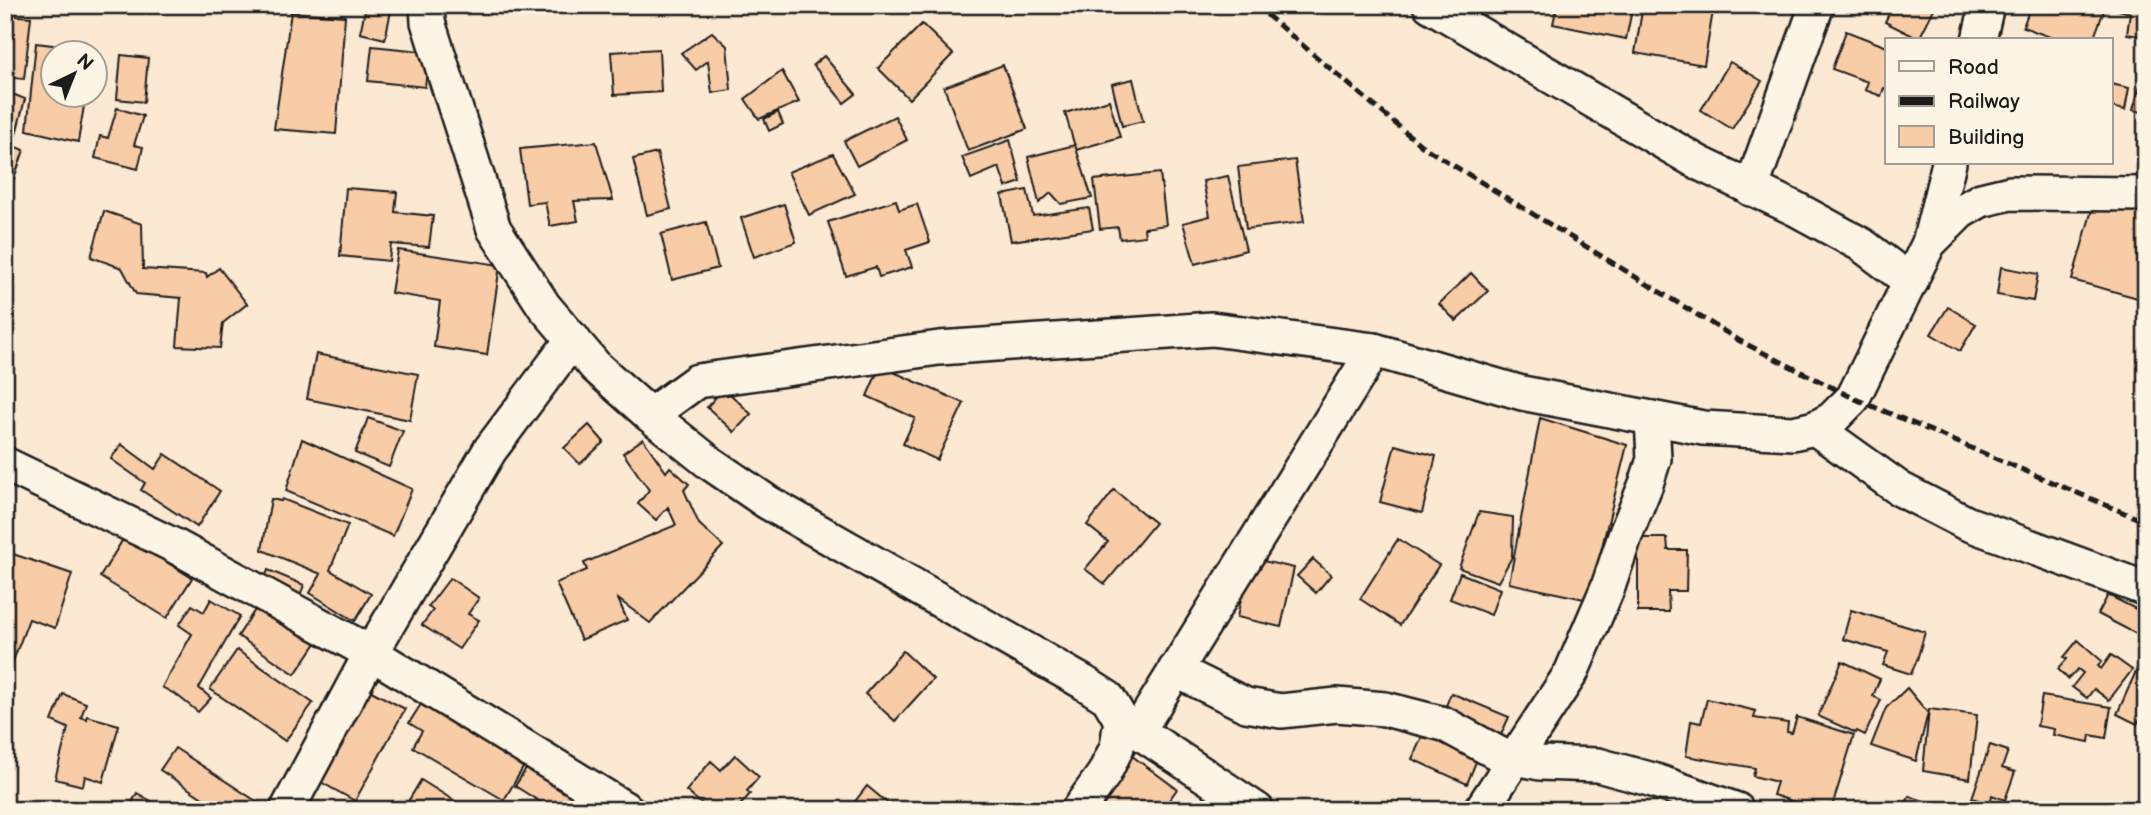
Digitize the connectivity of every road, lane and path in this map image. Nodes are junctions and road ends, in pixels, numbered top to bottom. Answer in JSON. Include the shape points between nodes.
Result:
{"nodes":[{"id":1,"x":427,"y":5,"type":"edge"},
{"id":2,"x":1430,"y":5,"type":"edge"},
{"id":3,"x":1817,"y":5,"type":"edge"},
{"id":4,"x":1987,"y":5,"type":"edge"},
{"id":5,"x":1979,"y":38,"type":"edge"},
{"id":6,"x":1949,"y":164,"type":"edge"},
{"id":7,"x":1751,"y":189,"type":"junction"},
{"id":8,"x":2146,"y":194,"type":"edge"},
{"id":9,"x":1929,"y":243,"type":"junction"},
{"id":10,"x":1911,"y":282,"type":"junction"},
{"id":11,"x":573,"y":339,"type":"junction"},
{"id":12,"x":1374,"y":350,"type":"junction"},
{"id":13,"x":650,"y":415,"type":"junction"},
{"id":14,"x":1652,"y":418,"type":"junction"},
{"id":15,"x":1815,"y":428,"type":"junction"},
{"id":16,"x":5,"y":464,"type":"edge"},
{"id":17,"x":2146,"y":589,"type":"edge"},
{"id":18,"x":371,"y":653,"type":"junction"},
{"id":19,"x":1175,"y":670,"type":"junction"},
{"id":20,"x":1130,"y":725,"type":"junction"},
{"id":21,"x":1515,"y":760,"type":"junction"},
{"id":22,"x":287,"y":810,"type":"edge"},
{"id":23,"x":627,"y":810,"type":"edge"},
{"id":24,"x":1078,"y":810,"type":"edge"},
{"id":25,"x":1257,"y":810,"type":"edge"},
{"id":26,"x":1481,"y":810,"type":"edge"},
{"id":27,"x":1737,"y":810,"type":"edge"}],
"edges":[{"from":1,"to":11,"type":"street","via":[[428,22],[494,229],[544,306]]},
{"from":2,"to":7,"type":"street"},
{"from":3,"to":7,"type":"street"},
{"from":4,"to":5,"type":"street"},
{"from":6,"to":9,"type":"street"},
{"from":7,"to":10,"type":"street","via":[[1862,245]]},
{"from":8,"to":9,"type":"street","via":[[2010,193],[1960,212]]},
{"from":9,"to":10,"type":"street"},
{"from":10,"to":15,"type":"street","via":[[1853,398]]},
{"from":11,"to":13,"type":"street","via":[[596,367]]},
{"from":11,"to":18,"type":"street","via":[[490,450]]},
{"from":12,"to":13,"type":"street","via":[[1212,329],[939,348],[697,381]]},
{"from":12,"to":14,"type":"street","via":[[1522,393]]},
{"from":12,"to":19,"type":"street"},
{"from":13,"to":20,"type":"street","via":[[767,502],[1108,698]]},
{"from":14,"to":15,"type":"street","via":[[1703,428],[1793,433]]},
{"from":14,"to":21,"type":"street","via":[[1654,459],[1608,587],[1571,673]]},
{"from":15,"to":17,"type":"street","via":[[1900,489],[1966,523]]},
{"from":16,"to":18,"type":"street","via":[[173,545]]},
{"from":18,"to":22,"type":"street"},
{"from":18,"to":23,"type":"street"},
{"from":19,"to":20,"type":"street"},
{"from":19,"to":21,"type":"street","via":[[1246,705],[1281,711],[1337,705],[1385,709],[1444,724]]},
{"from":20,"to":24,"type":"street"},
{"from":20,"to":25,"type":"street"},
{"from":21,"to":26,"type":"street"},
{"from":21,"to":27,"type":"street","via":[[1598,765]]}]}
